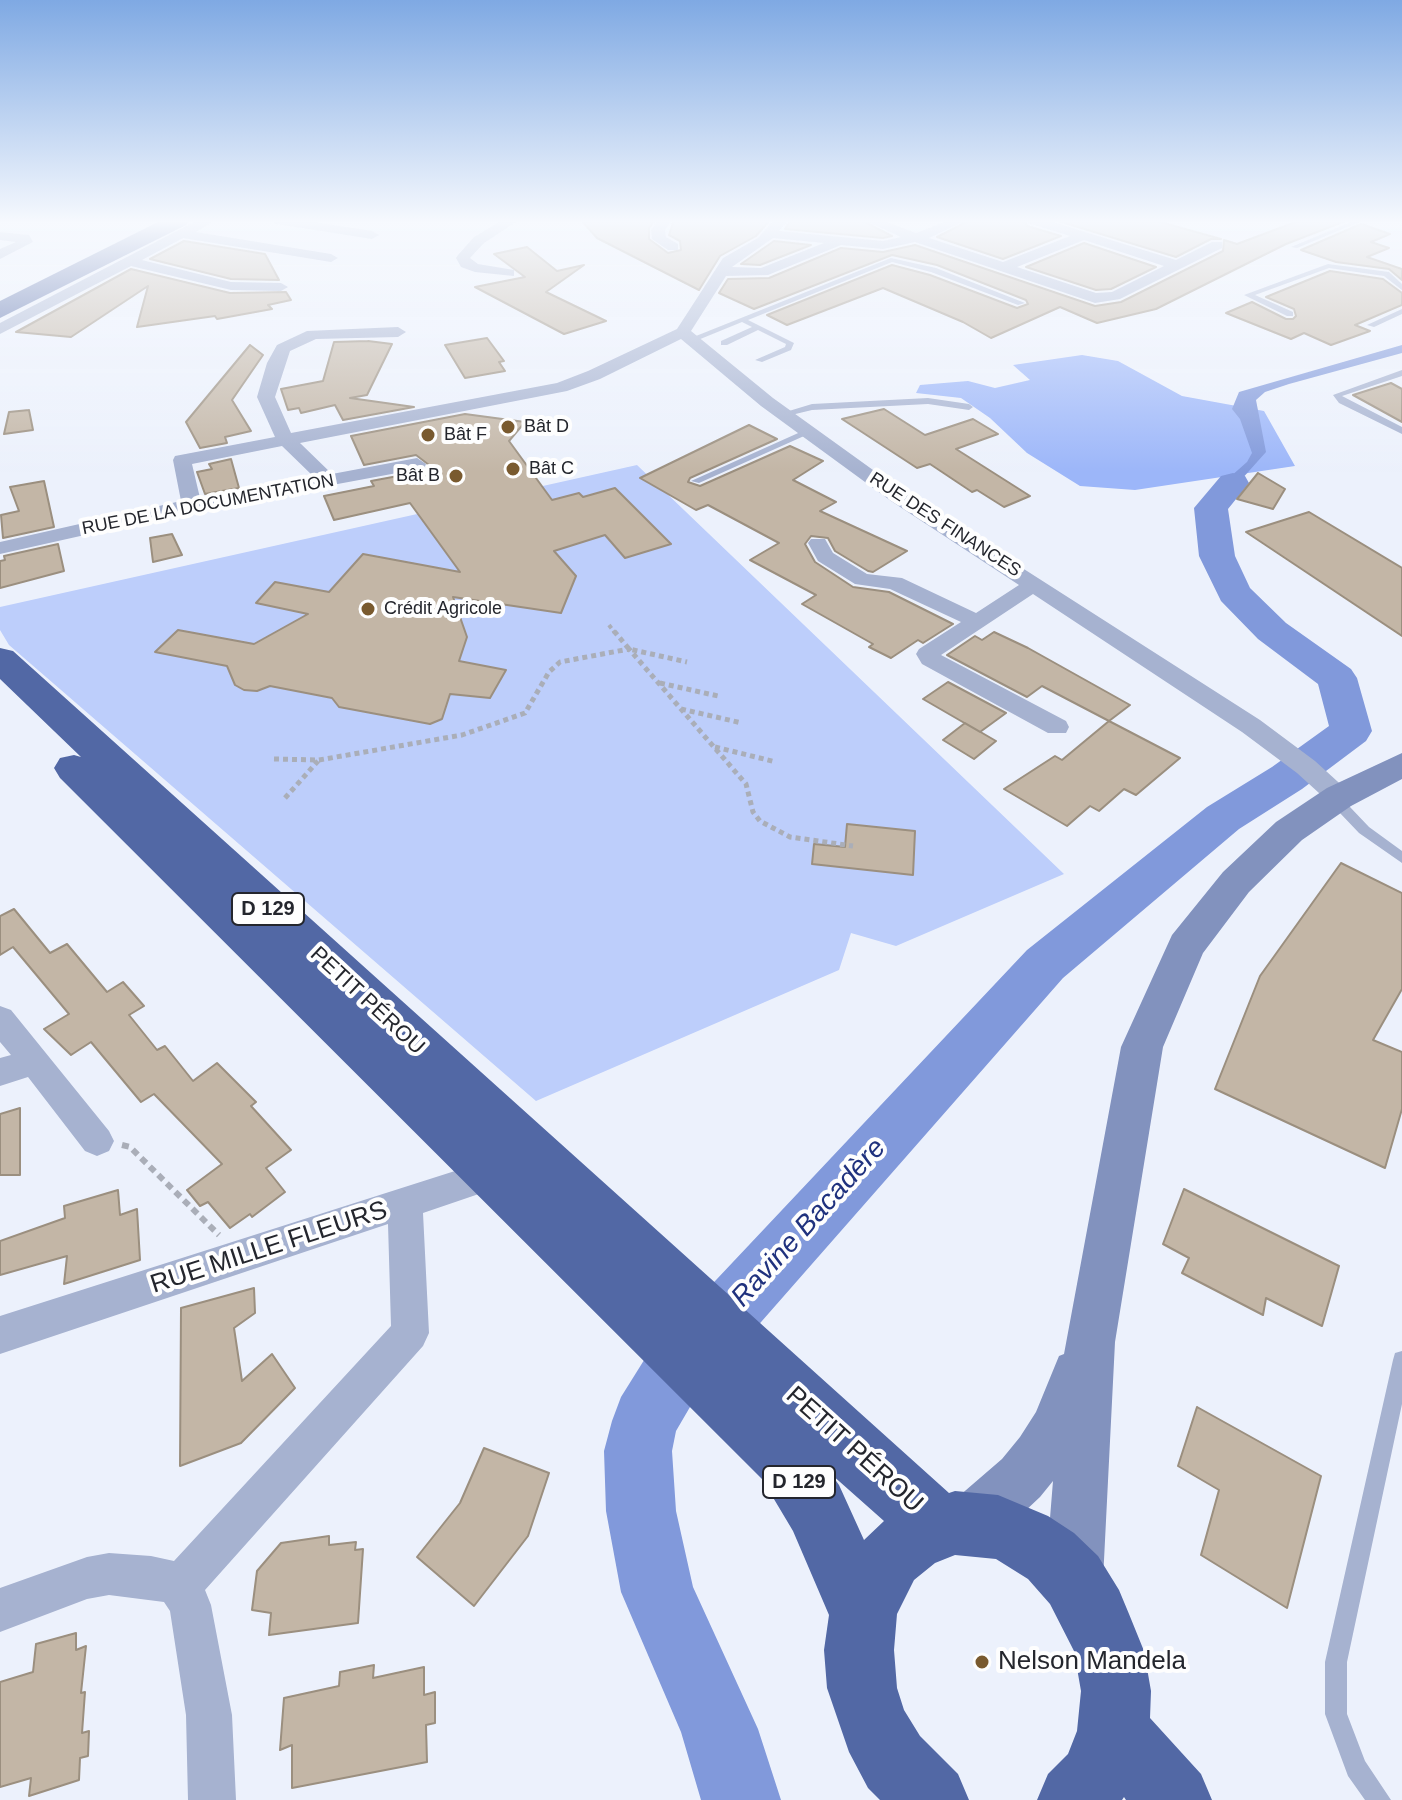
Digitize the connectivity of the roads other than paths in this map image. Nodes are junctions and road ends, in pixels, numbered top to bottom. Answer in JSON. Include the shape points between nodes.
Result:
{"nodes":[{"id":1,"x":47,"y":304,"type":"edge"},
{"id":2,"x":703,"y":304,"type":"edge"},
{"id":3,"x":779,"y":304,"type":"edge"},
{"id":4,"x":1268,"y":304,"type":"edge"},
{"id":5,"x":1402,"y":311,"type":"edge"},
{"id":6,"x":1290,"y":314,"type":"dead end"},
{"id":7,"x":741,"y":319,"type":"junction"},
{"id":8,"x":1371,"y":325,"type":"dead end"},
{"id":9,"x":759,"y":327,"type":"junction"},
{"id":10,"x":0,"y":329,"type":"edge"},
{"id":11,"x":398,"y":332,"type":"dead end"},
{"id":12,"x":686,"y":336,"type":"junction"},
{"id":13,"x":724,"y":343,"type":"dead end"},
{"id":14,"x":759,"y":360,"type":"dead end"},
{"id":15,"x":1402,"y":373,"type":"edge"},
{"id":16,"x":1390,"y":377,"type":"junction"},
{"id":17,"x":1402,"y":382,"type":"edge"},
{"id":18,"x":969,"y":407,"type":"dead end"},
{"id":19,"x":783,"y":414,"type":"junction"},
{"id":20,"x":1402,"y":431,"type":"edge"},
{"id":21,"x":808,"y":432,"type":"junction"},
{"id":22,"x":285,"y":439,"type":"junction"},
{"id":23,"x":417,"y":464,"type":"dead end"},
{"id":24,"x":329,"y":481,"type":"junction"},
{"id":25,"x":696,"y":481,"type":"dead end"},
{"id":26,"x":192,"y":505,"type":"junction"},
{"id":27,"x":818,"y":543,"type":"dead end"},
{"id":28,"x":0,"y":548,"type":"edge"},
{"id":29,"x":1035,"y":584,"type":"junction"},
{"id":30,"x":976,"y":621,"type":"junction"},
{"id":31,"x":0,"y":659,"type":"edge"},
{"id":32,"x":0,"y":696,"type":"edge"},
{"id":33,"x":1057,"y":727,"type":"dead end"},
{"id":34,"x":1402,"y":765,"type":"edge"},
{"id":35,"x":1328,"y":788,"type":"junction"},
{"id":36,"x":1402,"y":858,"type":"edge"},
{"id":37,"x":0,"y":1019,"type":"edge"},
{"id":38,"x":35,"y":1062,"type":"junction"},
{"id":39,"x":0,"y":1072,"type":"edge"},
{"id":40,"x":97,"y":1141,"type":"road end"},
{"id":41,"x":514,"y":1167,"type":"junction"},
{"id":42,"x":405,"y":1205,"type":"junction"},
{"id":43,"x":0,"y":1335,"type":"edge"},
{"id":44,"x":1090,"y":1342,"type":"junction"},
{"id":45,"x":700,"y":1343,"type":"junction"},
{"id":46,"x":1402,"y":1360,"type":"edge"},
{"id":47,"x":955,"y":1525,"type":"junction"},
{"id":48,"x":1074,"y":1580,"type":"junction"},
{"id":49,"x":179,"y":1587,"type":"junction"},
{"id":50,"x":0,"y":1610,"type":"edge"},
{"id":51,"x":863,"y":1614,"type":"junction"},
{"id":52,"x":1113,"y":1731,"type":"junction"},
{"id":53,"x":907,"y":1787,"type":"edge"},
{"id":54,"x":212,"y":1800,"type":"edge"},
{"id":55,"x":1074,"y":1800,"type":"edge"},
{"id":56,"x":1175,"y":1800,"type":"edge"},
{"id":57,"x":1379,"y":1800,"type":"edge"}],
"edges":[{"from":1,"to":10,"type":"street"},
{"from":2,"to":12,"type":"street"},
{"from":3,"to":7,"type":"lane"},
{"from":4,"to":6,"type":"lane"},
{"from":5,"to":8,"type":"lane"},
{"from":7,"to":9,"type":"lane"},
{"from":7,"to":12,"type":"lane"},
{"from":9,"to":13,"type":"lane"},
{"from":9,"to":14,"type":"lane","via":[[790,343]]},
{"from":11,"to":22,"type":"street","via":[[313,334],[283,348],[266,397]]},
{"from":12,"to":19,"type":"street","name":"RUE DES FINANCES"},
{"from":12,"to":22,"type":"street","via":[[561,387]]},
{"from":15,"to":16,"type":"lane"},
{"from":16,"to":17,"type":"lane"},
{"from":16,"to":20,"type":"lane","via":[[1337,395]]},
{"from":18,"to":19,"type":"lane","via":[[928,401],[812,407]]},
{"from":19,"to":21,"type":"street","name":"RUE DES FINANCES"},
{"from":21,"to":25,"type":"lane"},
{"from":21,"to":29,"type":"street","name":"RUE DES FINANCES"},
{"from":22,"to":24,"type":"street"},
{"from":22,"to":26,"type":"street","via":[[182,460]]},
{"from":23,"to":24,"type":"street","name":"RUE DE LA DOCUMENTATION"},
{"from":24,"to":26,"type":"street","name":"RUE DE LA DOCUMENTATION"},
{"from":26,"to":28,"type":"street","name":"RUE DE LA DOCUMENTATION"},
{"from":27,"to":30,"type":"street","via":[[825,557],[862,580],[894,583]]},
{"from":29,"to":30,"type":"street"},
{"from":29,"to":35,"type":"street","name":"RUE DES FINANCES","via":[[1206,696]]},
{"from":30,"to":33,"type":"street","via":[[928,657]]},
{"from":31,"to":41,"type":"highway","name":"PETIT PÉROU","number":"D 129"},
{"from":32,"to":41,"type":"highway","name":"PETIT PÉROU","number":"D 129"},
{"from":34,"to":35,"type":"street"},
{"from":35,"to":36,"type":"lane","via":[[1364,830]]},
{"from":35,"to":44,"type":"street","via":[[1236,882],[1186,946],[1142,1047]]},
{"from":37,"to":38,"type":"street"},
{"from":38,"to":39,"type":"street"},
{"from":38,"to":40,"type":"street"},
{"from":41,"to":42,"type":"street","name":"RUE MILLE FLEURS"},
{"from":41,"to":45,"type":"highway","name":"PETIT PÉROU","number":"D 129"},
{"from":42,"to":43,"type":"street","name":"RUE MILLE FLEURS"},
{"from":42,"to":49,"type":"street","via":[[410,1333]]},
{"from":44,"to":47,"type":"street","via":[[1039,1456],[1021,1478]]},
{"from":44,"to":48,"type":"street"},
{"from":45,"to":47,"type":"highway","name":"PETIT PÉROU","number":"D 129"},
{"from":45,"to":51,"type":"highway","name":"PETIT PÉROU","number":"D 129","via":[[816,1508]]},
{"from":46,"to":57,"type":"lane","via":[[1336,1662],[1336,1714],[1356,1768]]},
{"from":47,"to":48,"type":"highway","number":"D 129","via":[[998,1527],[1025,1539]]},
{"from":47,"to":51,"type":"highway","number":"D 129","via":[[913,1539],[891,1557]]},
{"from":48,"to":52,"type":"highway","number":"D 129","via":[[1109,1651],[1116,1691]]},
{"from":49,"to":50,"type":"street","via":[[151,1577],[109,1574]]},
{"from":49,"to":54,"type":"street","via":[[190,1605],[209,1715]]},
{"from":51,"to":53,"type":"highway","number":"D 129","via":[[862,1688],[874,1727]]},
{"from":52,"to":55,"type":"highway","number":"D 129","via":[[1094,1780]]},
{"from":52,"to":56,"type":"highway"}]}
